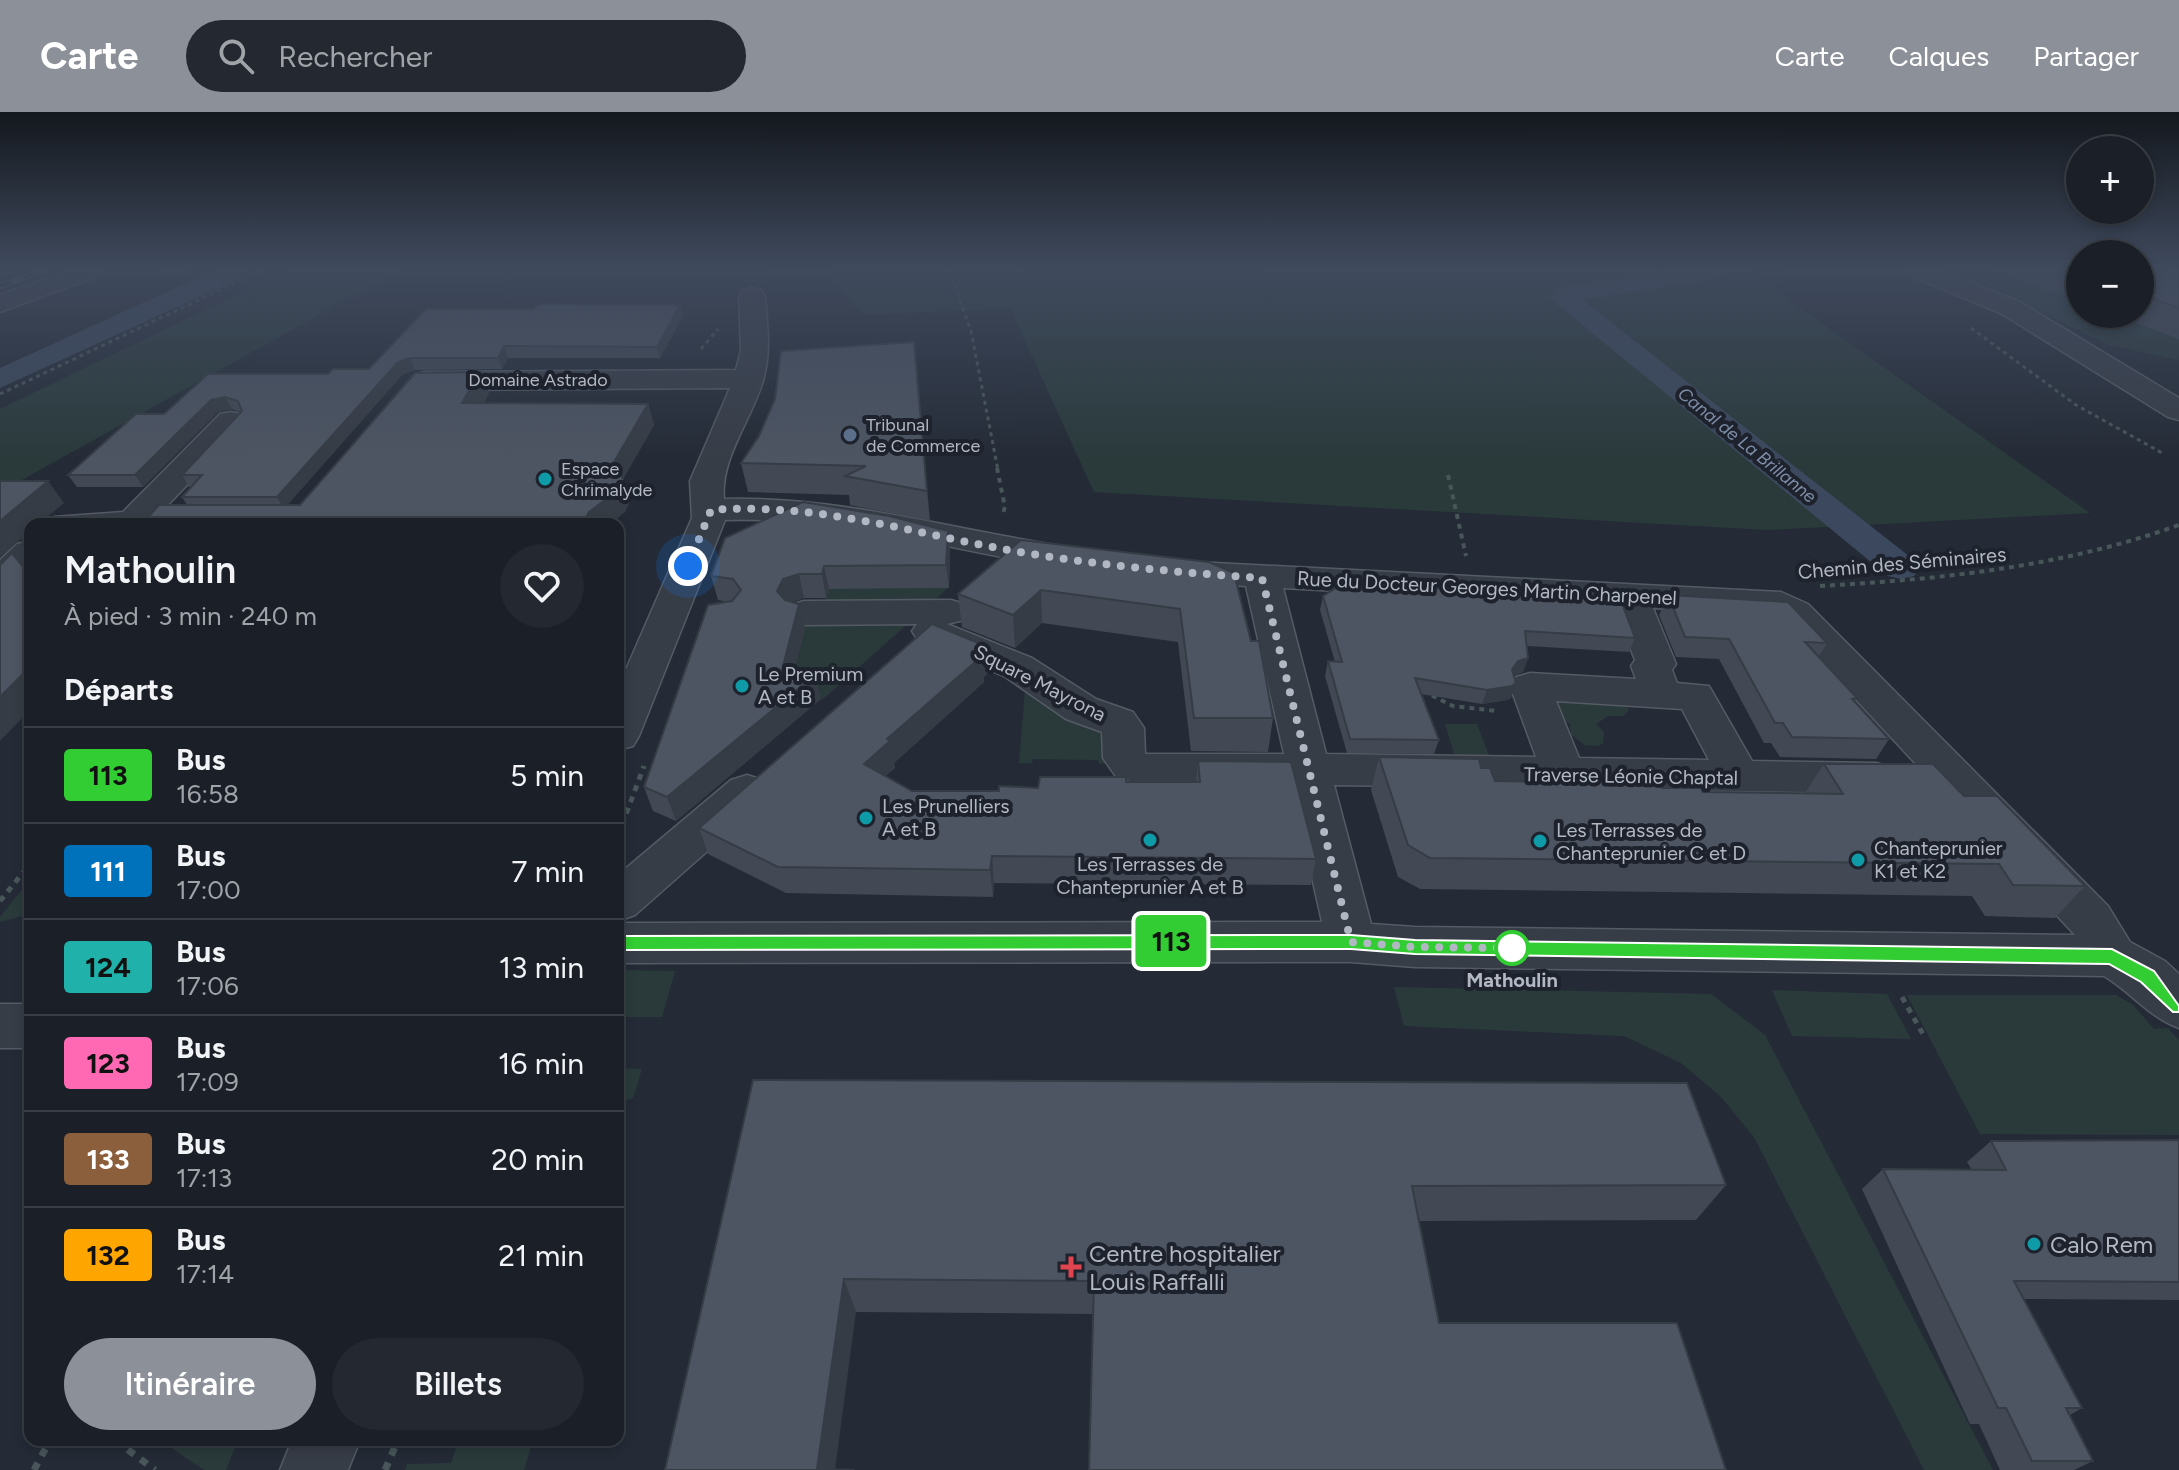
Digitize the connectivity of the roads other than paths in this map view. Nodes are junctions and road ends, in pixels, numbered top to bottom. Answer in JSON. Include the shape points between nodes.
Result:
{"nodes":[{"id":1,"x":754,"y":333,"type":"edge"},
{"id":2,"x":2052,"y":333,"type":"edge"},
{"id":3,"x":749,"y":379,"type":"junction"},
{"id":4,"x":400,"y":397,"type":"edge"},
{"id":5,"x":2179,"y":411,"type":"edge"},
{"id":6,"x":231,"y":421,"type":"edge"},
{"id":7,"x":711,"y":510,"type":"junction"},
{"id":8,"x":136,"y":518,"type":"edge"},
{"id":9,"x":1001,"y":548,"type":"junction"},
{"id":10,"x":24,"y":558,"type":"edge"},
{"id":11,"x":1096,"y":562,"type":"edge"},
{"id":12,"x":1142,"y":568,"type":"edge"},
{"id":13,"x":1262,"y":578,"type":"junction"},
{"id":14,"x":0,"y":580,"type":"edge"},
{"id":15,"x":0,"y":595,"type":"edge"},
{"id":16,"x":24,"y":595,"type":"edge"},
{"id":17,"x":1629,"y":595,"type":"junction"},
{"id":18,"x":804,"y":613,"type":"dead end"},
{"id":19,"x":930,"y":631,"type":"junction"},
{"id":20,"x":1678,"y":696,"type":"dead end"},
{"id":21,"x":624,"y":721,"type":"edge"},
{"id":22,"x":779,"y":763,"type":"edge"},
{"id":23,"x":1309,"y":769,"type":"junction"},
{"id":24,"x":1564,"y":775,"type":"junction"},
{"id":25,"x":1740,"y":778,"type":"junction"},
{"id":26,"x":1954,"y":778,"type":"junction"},
{"id":27,"x":624,"y":897,"type":"edge"},
{"id":28,"x":1351,"y":942,"type":"junction"},
{"id":29,"x":624,"y":943,"type":"edge"},
{"id":30,"x":2112,"y":956,"type":"junction"},
{"id":31,"x":2179,"y":1006,"type":"edge"},
{"id":32,"x":0,"y":1026,"type":"edge"},
{"id":33,"x":24,"y":1026,"type":"edge"},
{"id":34,"x":324,"y":1446,"type":"edge"},
{"id":35,"x":314,"y":1470,"type":"edge"}],
"edges":[{"from":1,"to":3,"type":"street"},
{"from":2,"to":5,"type":"street"},
{"from":3,"to":4,"type":"street","name":"Domaine Astrado","via":[[426,381],[411,384]]},
{"from":3,"to":7,"type":"street","via":[[708,475]]},
{"from":6,"to":8,"type":"street"},
{"from":7,"to":9,"type":"street","via":[[818,512]]},
{"from":7,"to":21,"type":"street"},
{"from":9,"to":11,"type":"street"},
{"from":9,"to":19,"type":"street"},
{"from":10,"to":14,"type":"street"},
{"from":12,"to":13,"type":"street","name":"Rue du Docteur Georges Martin Charpenel"},
{"from":13,"to":17,"type":"street","name":"Rue du Docteur Georges Martin Charpenel"},
{"from":13,"to":23,"type":"street"},
{"from":15,"to":16,"type":"street"},
{"from":17,"to":24,"type":"street","via":[[1656,664],[1651,666],[1661,694],[1530,686]]},
{"from":17,"to":26,"type":"street","name":"Rue du Docteur Georges Martin Charpenel","via":[[1781,603]]},
{"from":18,"to":19,"type":"street"},
{"from":19,"to":23,"type":"street","name":"Square Mayrona","via":[[1018,667],[1081,709],[1118,722],[1124,758],[1132,767]]},
{"from":20,"to":25,"type":"street","via":[[1695,696]]},
{"from":22,"to":27,"type":"street"},
{"from":23,"to":24,"type":"street","name":"Traverse Léonie Chaptal"},
{"from":23,"to":28,"type":"street"},
{"from":24,"to":25,"type":"street","name":"Traverse Léonie Chaptal"},
{"from":25,"to":26,"type":"street","name":"Traverse Léonie Chaptal"},
{"from":26,"to":30,"type":"street","via":[[2091,920]]},
{"from":28,"to":29,"type":"street"},
{"from":28,"to":30,"type":"street"},
{"from":30,"to":31,"type":"street","via":[[2147,976]]},
{"from":32,"to":33,"type":"street"},
{"from":34,"to":35,"type":"street"}]}
